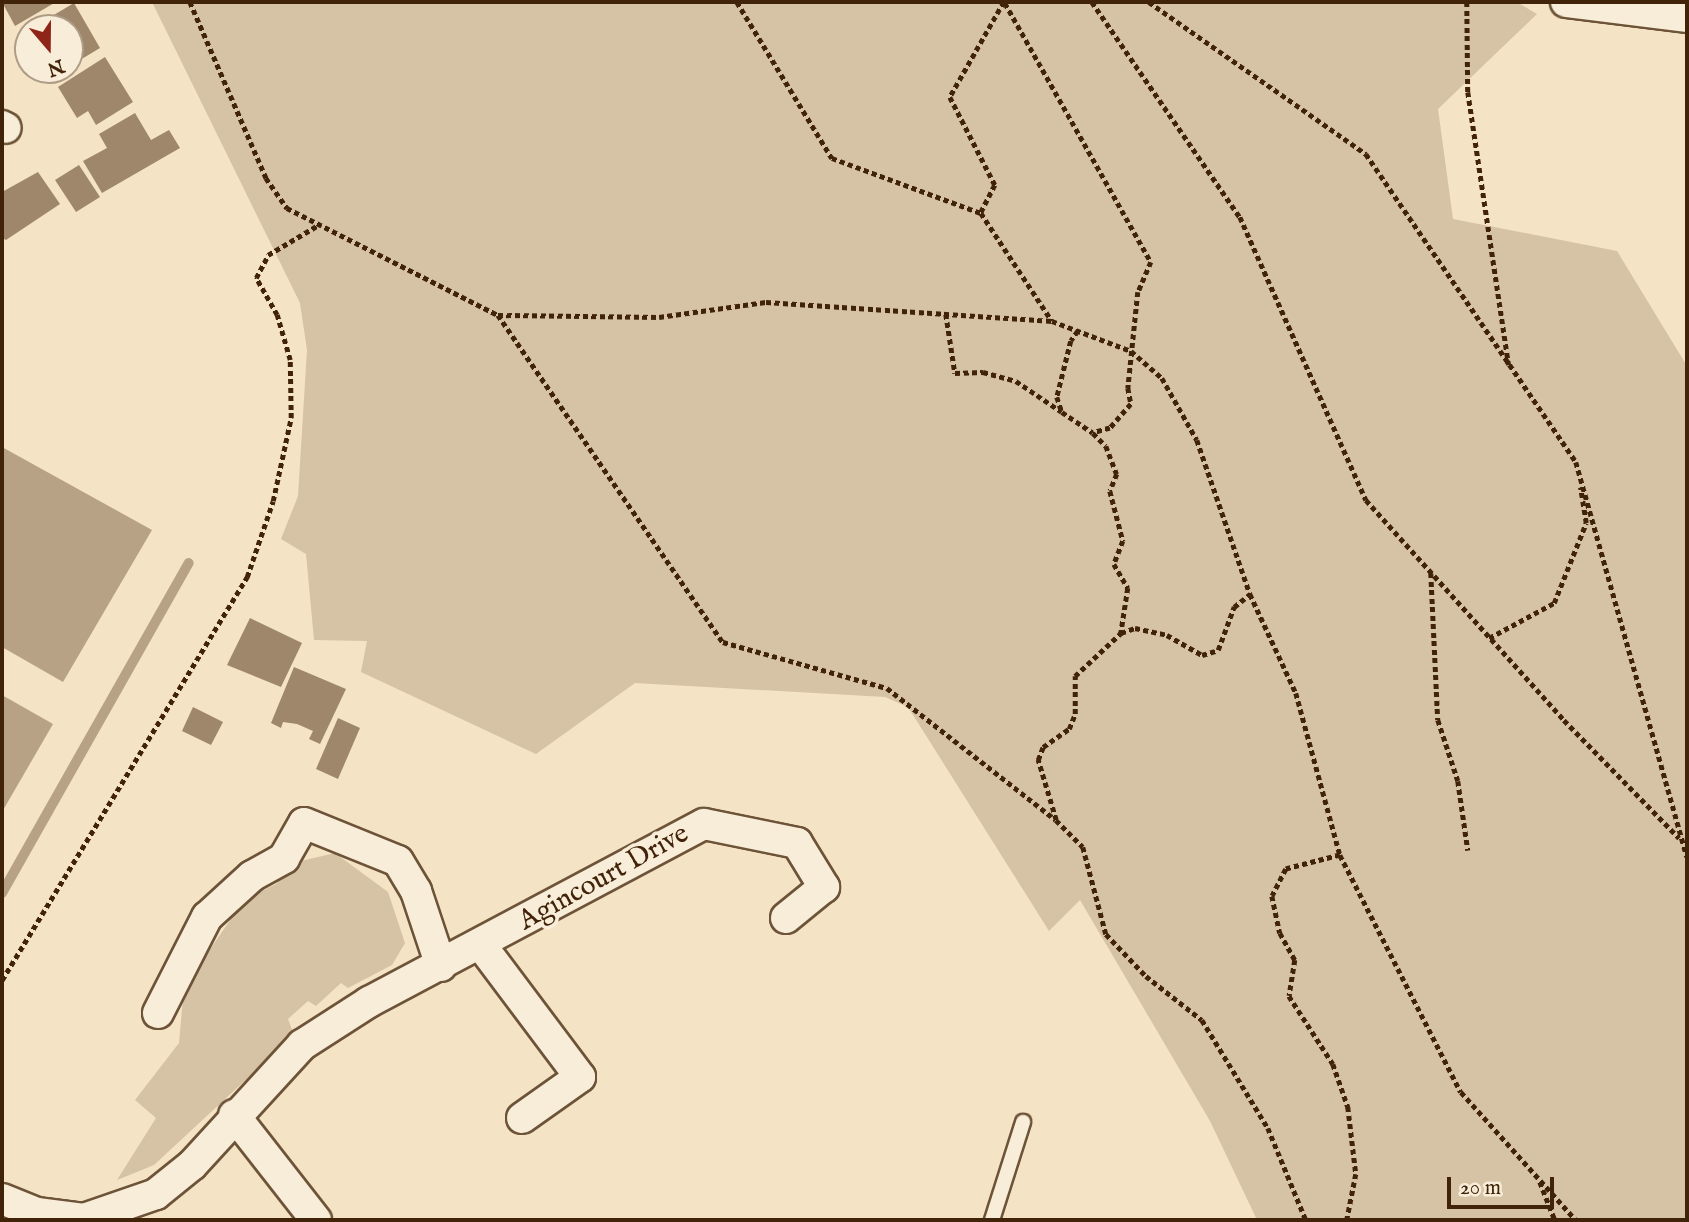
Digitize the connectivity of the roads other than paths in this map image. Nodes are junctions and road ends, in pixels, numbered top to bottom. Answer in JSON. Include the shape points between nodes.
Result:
{"nodes":[{"id":1,"x":1566,"y":2,"type":"edge"},
{"id":2,"x":1687,"y":17,"type":"edge"},
{"id":3,"x":786,"y":918,"type":"dead end"},
{"id":4,"x":481,"y":945,"type":"junction"},
{"id":5,"x":441,"y":966,"type":"junction"},
{"id":6,"x":158,"y":1013,"type":"dead end"},
{"id":7,"x":234,"y":1115,"type":"junction"},
{"id":8,"x":522,"y":1118,"type":"dead end"},
{"id":9,"x":1023,"y":1122,"type":"dead end"},
{"id":10,"x":2,"y":1199,"type":"edge"},
{"id":11,"x":35,"y":1217,"type":"edge"},
{"id":12,"x":316,"y":1220,"type":"edge"},
{"id":13,"x":992,"y":1220,"type":"edge"}],
"edges":[{"from":1,"to":2,"type":"street"},
{"from":3,"to":4,"type":"street","name":"Agincourt Drive","via":[[824,887],[797,843],[704,824]]},
{"from":4,"to":5,"type":"street","name":"Agincourt Drive"},
{"from":4,"to":8,"type":"street","via":[[580,1077]]},
{"from":5,"to":6,"type":"street","via":[[416,891],[398,861],[304,823],[284,858],[252,876],[207,917]]},
{"from":5,"to":7,"type":"street","name":"Agincourt Drive","via":[[369,1002],[302,1045]]},
{"from":7,"to":11,"type":"street","name":"Agincourt Drive","via":[[192,1165],[156,1194],[84,1219]]},
{"from":7,"to":12,"type":"street"},
{"from":9,"to":13,"type":"lane"},
{"from":10,"to":11,"type":"street","name":"Agincourt Drive"}]}
